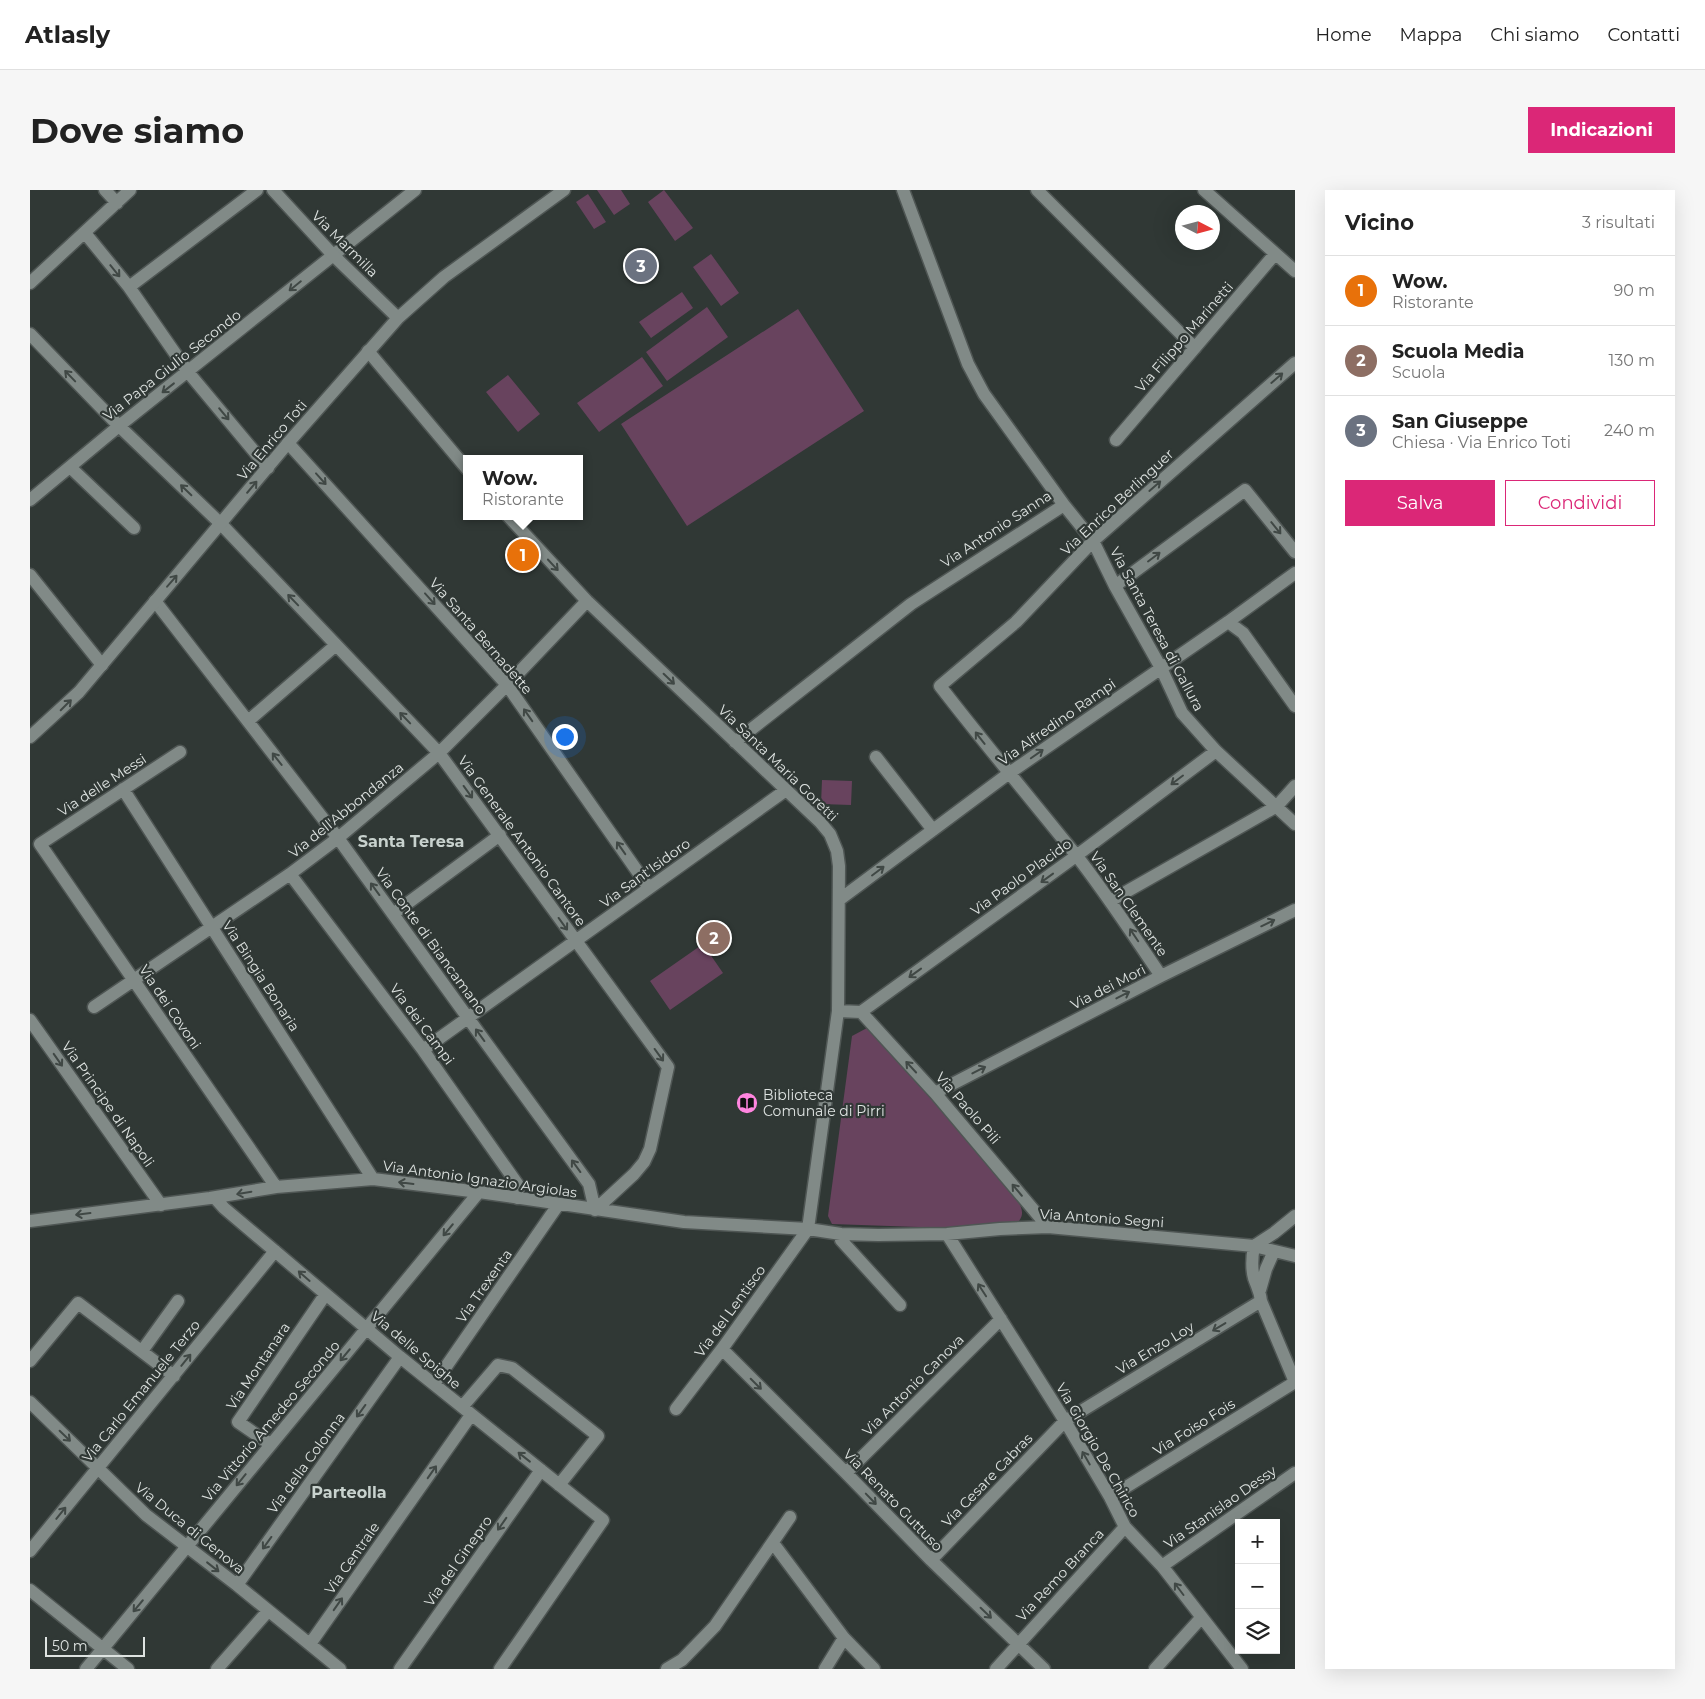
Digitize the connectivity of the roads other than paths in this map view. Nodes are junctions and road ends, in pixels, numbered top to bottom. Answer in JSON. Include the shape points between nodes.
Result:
{"nodes":[{"id":1,"x":105,"y":190,"type":"edge"},
{"id":2,"x":130,"y":190,"type":"edge"},
{"id":3,"x":257,"y":190,"type":"edge"},
{"id":4,"x":273,"y":190,"type":"edge"},
{"id":5,"x":415,"y":190,"type":"edge"},
{"id":6,"x":564,"y":190,"type":"edge"},
{"id":7,"x":903,"y":190,"type":"edge"},
{"id":8,"x":1037,"y":190,"type":"edge"},
{"id":9,"x":1204,"y":190,"type":"edge"},
{"id":10,"x":116,"y":203,"type":"junction"},
{"id":11,"x":85,"y":233,"type":"junction"},
{"id":12,"x":1276,"y":254,"type":"junction"},
{"id":13,"x":333,"y":255,"type":"junction"},
{"id":14,"x":1295,"y":271,"type":"edge"},
{"id":15,"x":30,"y":283,"type":"edge"},
{"id":16,"x":129,"y":287,"type":"junction"},
{"id":17,"x":398,"y":318,"type":"junction"},
{"id":18,"x":30,"y":334,"type":"edge"},
{"id":19,"x":1195,"y":348,"type":"junction"},
{"id":20,"x":368,"y":351,"type":"junction"},
{"id":21,"x":1295,"y":363,"type":"edge"},
{"id":22,"x":188,"y":372,"type":"junction"},
{"id":23,"x":119,"y":426,"type":"junction"},
{"id":24,"x":1116,"y":440,"type":"dead end"},
{"id":25,"x":288,"y":442,"type":"junction"},
{"id":26,"x":463,"y":464,"type":"edge"},
{"id":27,"x":70,"y":466,"type":"junction"},
{"id":28,"x":268,"y":468,"type":"junction"},
{"id":29,"x":30,"y":500,"type":"edge"},
{"id":30,"x":1064,"y":504,"type":"junction"},
{"id":31,"x":512,"y":520,"type":"edge"},
{"id":32,"x":221,"y":524,"type":"junction"},
{"id":33,"x":134,"y":528,"type":"dead end"},
{"id":34,"x":1092,"y":541,"type":"junction"},
{"id":35,"x":1295,"y":552,"type":"edge"},
{"id":36,"x":1295,"y":572,"type":"edge"},
{"id":37,"x":30,"y":575,"type":"edge"},
{"id":38,"x":1115,"y":586,"type":"junction"},
{"id":39,"x":587,"y":601,"type":"junction"},
{"id":40,"x":155,"y":602,"type":"junction"},
{"id":41,"x":1228,"y":622,"type":"junction"},
{"id":42,"x":336,"y":645,"type":"junction"},
{"id":43,"x":102,"y":665,"type":"junction"},
{"id":44,"x":1160,"y":668,"type":"junction"},
{"id":45,"x":507,"y":685,"type":"junction"},
{"id":46,"x":940,"y":686,"type":"joint"},
{"id":47,"x":1295,"y":706,"type":"edge"},
{"id":48,"x":248,"y":721,"type":"junction"},
{"id":49,"x":30,"y":737,"type":"edge"},
{"id":50,"x":735,"y":742,"type":"junction"},
{"id":51,"x":1216,"y":751,"type":"junction"},
{"id":52,"x":180,"y":752,"type":"dead end"},
{"id":53,"x":439,"y":753,"type":"junction"},
{"id":54,"x":876,"y":757,"type":"dead end"},
{"id":55,"x":1008,"y":774,"type":"junction"},
{"id":56,"x":1295,"y":786,"type":"edge"},
{"id":57,"x":124,"y":789,"type":"junction"},
{"id":58,"x":786,"y":790,"type":"junction"},
{"id":59,"x":1277,"y":806,"type":"junction"},
{"id":60,"x":1295,"y":824,"type":"edge"},
{"id":61,"x":933,"y":830,"type":"junction"},
{"id":62,"x":500,"y":836,"type":"junction"},
{"id":63,"x":338,"y":838,"type":"junction"},
{"id":64,"x":40,"y":844,"type":"joint"},
{"id":65,"x":1076,"y":856,"type":"junction"},
{"id":66,"x":290,"y":874,"type":"junction"},
{"id":67,"x":649,"y":888,"type":"junction"},
{"id":68,"x":839,"y":900,"type":"junction"},
{"id":69,"x":1110,"y":901,"type":"junction"},
{"id":70,"x":1295,"y":910,"type":"edge"},
{"id":71,"x":393,"y":914,"type":"junction"},
{"id":72,"x":212,"y":927,"type":"junction"},
{"id":73,"x":575,"y":941,"type":"junction"},
{"id":74,"x":1161,"y":976,"type":"junction"},
{"id":75,"x":135,"y":981,"type":"junction"},
{"id":76,"x":94,"y":1007,"type":"dead end"},
{"id":77,"x":838,"y":1011,"type":"junction"},
{"id":78,"x":861,"y":1012,"type":"junction"},
{"id":79,"x":468,"y":1018,"type":"junction"},
{"id":80,"x":30,"y":1020,"type":"edge"},
{"id":81,"x":424,"y":1050,"type":"junction"},
{"id":82,"x":936,"y":1093,"type":"junction"},
{"id":83,"x":373,"y":1179,"type":"junction"},
{"id":84,"x":276,"y":1187,"type":"junction"},
{"id":85,"x":479,"y":1192,"type":"junction"},
{"id":86,"x":215,"y":1198,"type":"junction"},
{"id":87,"x":517,"y":1198,"type":"junction"},
{"id":88,"x":161,"y":1205,"type":"junction"},
{"id":89,"x":558,"y":1205,"type":"junction"},
{"id":90,"x":595,"y":1210,"type":"junction"},
{"id":91,"x":1295,"y":1216,"type":"edge"},
{"id":92,"x":30,"y":1220,"type":"edge"},
{"id":93,"x":1048,"y":1227,"type":"junction"},
{"id":94,"x":808,"y":1229,"type":"junction"},
{"id":95,"x":841,"y":1234,"type":"junction"},
{"id":96,"x":947,"y":1234,"type":"junction"},
{"id":97,"x":1254,"y":1246,"type":"junction"},
{"id":98,"x":275,"y":1251,"type":"junction"},
{"id":99,"x":1274,"y":1251,"type":"junction"},
{"id":100,"x":1295,"y":1256,"type":"edge"},
{"id":101,"x":325,"y":1295,"type":"junction"},
{"id":102,"x":1260,"y":1296,"type":"junction"},
{"id":103,"x":178,"y":1300,"type":"dead end"},
{"id":104,"x":900,"y":1305,"type":"dead end"},
{"id":105,"x":1001,"y":1319,"type":"junction"},
{"id":106,"x":367,"y":1328,"type":"junction"},
{"id":107,"x":722,"y":1349,"type":"junction"},
{"id":108,"x":142,"y":1351,"type":"junction"},
{"id":109,"x":400,"y":1357,"type":"junction"},
{"id":110,"x":30,"y":1361,"type":"edge"},
{"id":111,"x":174,"y":1376,"type":"junction"},
{"id":112,"x":1295,"y":1382,"type":"edge"},
{"id":113,"x":434,"y":1384,"type":"junction"},
{"id":114,"x":30,"y":1402,"type":"edge"},
{"id":115,"x":676,"y":1408,"type":"dead end"},
{"id":116,"x":467,"y":1411,"type":"junction"},
{"id":117,"x":1065,"y":1421,"type":"junction"},
{"id":118,"x":270,"y":1444,"type":"junction"},
{"id":119,"x":98,"y":1468,"type":"junction"},
{"id":120,"x":541,"y":1470,"type":"junction"},
{"id":121,"x":846,"y":1473,"type":"junction"},
{"id":122,"x":1295,"y":1473,"type":"edge"},
{"id":123,"x":559,"y":1485,"type":"junction"},
{"id":124,"x":1110,"y":1497,"type":"junction"},
{"id":125,"x":790,"y":1517,"type":"dead end"},
{"id":126,"x":1125,"y":1527,"type":"junction"},
{"id":127,"x":773,"y":1543,"type":"junction"},
{"id":128,"x":187,"y":1547,"type":"junction"},
{"id":129,"x":30,"y":1550,"type":"edge"},
{"id":130,"x":931,"y":1560,"type":"junction"},
{"id":131,"x":1162,"y":1566,"type":"junction"},
{"id":132,"x":237,"y":1586,"type":"junction"},
{"id":133,"x":30,"y":1590,"type":"edge"},
{"id":134,"x":268,"y":1611,"type":"junction"},
{"id":135,"x":1201,"y":1618,"type":"junction"},
{"id":136,"x":844,"y":1638,"type":"junction"},
{"id":137,"x":1018,"y":1643,"type":"junction"},
{"id":138,"x":310,"y":1644,"type":"junction"},
{"id":139,"x":102,"y":1649,"type":"junction"},
{"id":140,"x":86,"y":1669,"type":"edge"},
{"id":141,"x":128,"y":1669,"type":"edge"},
{"id":142,"x":217,"y":1669,"type":"edge"},
{"id":143,"x":340,"y":1669,"type":"edge"},
{"id":144,"x":400,"y":1669,"type":"edge"},
{"id":145,"x":500,"y":1669,"type":"edge"},
{"id":146,"x":667,"y":1669,"type":"edge"},
{"id":147,"x":825,"y":1669,"type":"edge"},
{"id":148,"x":874,"y":1669,"type":"edge"},
{"id":149,"x":996,"y":1669,"type":"edge"},
{"id":150,"x":1044,"y":1669,"type":"edge"},
{"id":151,"x":1155,"y":1669,"type":"edge"},
{"id":152,"x":1242,"y":1669,"type":"edge"}],
"edges":[{"from":1,"to":10,"type":"street"},
{"from":2,"to":10,"type":"street"},
{"from":3,"to":16,"type":"street"},
{"from":4,"to":13,"type":"street","name":"Via Marmilla"},
{"from":5,"to":13,"type":"street","name":"Via Papa Giulio Secondo"},
{"from":6,"to":17,"type":"street","name":"Via Enrico Toti","via":[[444,277]]},
{"from":7,"to":30,"type":"street","name":"Via Antonio Sanna","via":[[968,364],[984,394]]},
{"from":8,"to":19,"type":"street"},
{"from":9,"to":12,"type":"street"},
{"from":10,"to":11,"type":"street"},
{"from":11,"to":15,"type":"street"},
{"from":11,"to":16,"type":"street","one_way":true},
{"from":12,"to":14,"type":"street"},
{"from":12,"to":19,"type":"street","name":"Via Filippo Marinetti"},
{"from":13,"to":17,"type":"street","name":"Via Marmilla"},
{"from":13,"to":22,"type":"street","name":"Via Papa Giulio Secondo","one_way":true},
{"from":16,"to":22,"type":"street"},
{"from":17,"to":20,"type":"street","name":"Via Enrico Toti"},
{"from":23,"to":18,"type":"street","name":"Via Generale Antonio Cantore","one_way":true},
{"from":19,"to":24,"type":"street","name":"Via Filippo Marinetti"},
{"from":20,"to":25,"type":"street","name":"Via Enrico Toti"},
{"from":20,"to":26,"type":"street"},
{"from":34,"to":21,"type":"street","name":"Via Enrico Berlinguer","one_way":true},
{"from":22,"to":23,"type":"street","name":"Via Papa Giulio Secondo","one_way":true},
{"from":22,"to":28,"type":"street","one_way":true},
{"from":23,"to":27,"type":"street","name":"Via Papa Giulio Secondo"},
{"from":32,"to":23,"type":"street","name":"Via Generale Antonio Cantore","one_way":true},
{"from":25,"to":28,"type":"street","name":"Via Enrico Toti"},
{"from":25,"to":45,"type":"street","name":"Via Santa Bernadette","one_way":true},
{"from":27,"to":29,"type":"street","name":"Via Papa Giulio Secondo"},
{"from":27,"to":33,"type":"street"},
{"from":32,"to":28,"type":"street","name":"Via Enrico Toti","one_way":true},
{"from":30,"to":34,"type":"street","name":"Via Santa Teresa di Gallura"},
{"from":30,"to":50,"type":"street","name":"Via Antonio Sanna","via":[[911,604]]},
{"from":31,"to":39,"type":"street","name":"Via Santa Maria Goretti","one_way":true},
{"from":40,"to":32,"type":"street","name":"Via Enrico Toti","one_way":true},
{"from":42,"to":32,"type":"street","name":"Via Generale Antonio Cantore","one_way":true},
{"from":34,"to":38,"type":"street","name":"Via Santa Teresa di Gallura"},
{"from":34,"to":46,"type":"street","name":"Via Enrico Berlinguer","via":[[1016,622]]},
{"from":38,"to":35,"type":"street","one_way":true,"via":[[1245,490]]},
{"from":36,"to":41,"type":"street","name":"Via Alfredino Rampi"},
{"from":37,"to":43,"type":"street"},
{"from":38,"to":44,"type":"street","name":"Via Santa Teresa di Gallura"},
{"from":39,"to":45,"type":"street","name":"Via dell'Abbondanza"},
{"from":39,"to":50,"type":"street","name":"Via Santa Maria Goretti","one_way":true},
{"from":40,"to":43,"type":"street","name":"Via Enrico Toti"},
{"from":40,"to":48,"type":"street","name":"Via Conte di Biancamano"},
{"from":41,"to":44,"type":"street","name":"Via Alfredino Rampi"},
{"from":41,"to":47,"type":"street","via":[[1243,633]]},
{"from":42,"to":48,"type":"street"},
{"from":53,"to":42,"type":"street","name":"Via Generale Antonio Cantore","one_way":true},
{"from":49,"to":43,"type":"street","name":"Via Enrico Toti","one_way":true,"via":[[73,698]]},
{"from":44,"to":51,"type":"street","name":"Via Santa Teresa di Gallura","via":[[1182,713]]},
{"from":55,"to":44,"type":"street","name":"Via Alfredino Rampi","one_way":true},
{"from":45,"to":53,"type":"street","name":"Via dell'Abbondanza"},
{"from":67,"to":45,"type":"street","name":"Via Santa Bernadette","one_way":true},
{"from":55,"to":46,"type":"street","name":"Via San Clemente","one_way":true},
{"from":63,"to":48,"type":"street","name":"Via Conte di Biancamano","one_way":true},
{"from":50,"to":58,"type":"street","name":"Via Santa Maria Goretti"},
{"from":51,"to":59,"type":"street","name":"Via Santa Teresa di Gallura"},
{"from":51,"to":65,"type":"street","name":"Via Paolo Placido","one_way":true},
{"from":52,"to":57,"type":"street","name":"Via delle Messi"},
{"from":53,"to":62,"type":"street","name":"Via Generale Antonio Cantore","one_way":true},
{"from":53,"to":63,"type":"street","name":"Via dell'Abbondanza"},
{"from":54,"to":61,"type":"street"},
{"from":55,"to":61,"type":"street","name":"Via Alfredino Rampi"},
{"from":55,"to":65,"type":"street","name":"Via San Clemente"},
{"from":56,"to":59,"type":"street"},
{"from":57,"to":64,"type":"street","name":"Via delle Messi"},
{"from":57,"to":72,"type":"street","name":"Via Bingia Bonaria"},
{"from":58,"to":67,"type":"street","name":"Via Sant'Isidoro"},
{"from":58,"to":68,"type":"street","name":"Via Santa Maria Goretti","via":[[830,834],[837,850]]},
{"from":59,"to":60,"type":"street","name":"Via Santa Teresa di Gallura"},
{"from":59,"to":69,"type":"street"},
{"from":68,"to":61,"type":"street","name":"Via Alfredino Rampi","one_way":true},
{"from":62,"to":71,"type":"street"},
{"from":62,"to":73,"type":"street","name":"Via Generale Antonio Cantore","one_way":true},
{"from":63,"to":66,"type":"street","name":"Via dell'Abbondanza"},
{"from":71,"to":63,"type":"street","name":"Via Conte di Biancamano","one_way":true},
{"from":64,"to":75,"type":"street","name":"Via dei Covoni"},
{"from":65,"to":69,"type":"street","name":"Via San Clemente"},
{"from":65,"to":78,"type":"street","name":"Via Paolo Placido","one_way":true},
{"from":66,"to":72,"type":"street","name":"Via dell'Abbondanza"},
{"from":66,"to":81,"type":"street","name":"Via dei Campi"},
{"from":67,"to":73,"type":"street","name":"Via Sant'Isidoro"},
{"from":68,"to":77,"type":"street","name":"Via Santa Maria Goretti"},
{"from":74,"to":69,"type":"street","name":"Via San Clemente","one_way":true},
{"from":74,"to":70,"type":"street","name":"Via dei Mori","one_way":true},
{"from":71,"to":79,"type":"street","name":"Via Conte di Biancamano"},
{"from":72,"to":75,"type":"street","name":"Via dell'Abbondanza"},
{"from":72,"to":83,"type":"street","name":"Via Bingia Bonaria"},
{"from":73,"to":79,"type":"street","name":"Via Sant'Isidoro"},
{"from":73,"to":90,"type":"street","name":"Via Generale Antonio Cantore","one_way":true,"via":[[668,1067],[650,1149],[644,1162]]},
{"from":82,"to":74,"type":"street","name":"Via dei Mori","one_way":true},
{"from":75,"to":76,"type":"street","name":"Via dell'Abbondanza"},
{"from":75,"to":84,"type":"street","name":"Via dei Covoni"},
{"from":77,"to":78,"type":"street"},
{"from":77,"to":94,"type":"street","name":"Via Santa Maria Goretti"},
{"from":82,"to":78,"type":"street","name":"Via Paolo Pili","one_way":true},
{"from":79,"to":81,"type":"street","name":"Via Sant'Isidoro"},
{"from":90,"to":79,"type":"street","name":"Via Conte di Biancamano","one_way":true,"via":[[589,1184]]},
{"from":80,"to":88,"type":"street","name":"Via Principe di Napoli","one_way":true},
{"from":81,"to":87,"type":"street","name":"Via dei Campi","via":[[518,1185]]},
{"from":93,"to":82,"type":"street","name":"Via Paolo Pili","one_way":true},
{"from":83,"to":84,"type":"street","name":"Via Antonio Ignazio Argiolas"},
{"from":85,"to":83,"type":"street","name":"Via Antonio Ignazio Argiolas","one_way":true},
{"from":84,"to":86,"type":"street","name":"Via Antonio Ignazio Argiolas","one_way":true},
{"from":85,"to":87,"type":"street","name":"Via Antonio Ignazio Argiolas"},
{"from":85,"to":106,"type":"street","name":"Via Vittorio Amedeo Secondo","one_way":true},
{"from":86,"to":88,"type":"street","name":"Via Antonio Ignazio Argiolas"},
{"from":86,"to":98,"type":"street","name":"Via delle Spighe"},
{"from":87,"to":89,"type":"street","name":"Via Antonio Ignazio Argiolas"},
{"from":88,"to":92,"type":"street","name":"Via Antonio Ignazio Argiolas","one_way":true},
{"from":89,"to":90,"type":"street","name":"Via Antonio Ignazio Argiolas"},
{"from":89,"to":113,"type":"street","name":"Via Trexenta"},
{"from":90,"to":94,"type":"street","name":"Via Antonio Ignazio Argiolas","via":[[684,1222]]},
{"from":91,"to":97,"type":"street"},
{"from":93,"to":96,"type":"street","name":"Via Antonio Segni"},
{"from":93,"to":97,"type":"street","name":"Via Antonio Segni"},
{"from":94,"to":95,"type":"street","name":"Via Antonio Segni"},
{"from":94,"to":107,"type":"street","name":"Via del Lentisco"},
{"from":95,"to":96,"type":"street","name":"Via Antonio Segni"},
{"from":95,"to":104,"type":"street","via":[[841,1240]]},
{"from":105,"to":96,"type":"street","name":"Via Giorgio De Chirico","one_way":true},
{"from":97,"to":99,"type":"street","name":"Via Antonio Segni"},
{"from":97,"to":102,"type":"street","via":[[1252,1263]]},
{"from":101,"to":98,"type":"street","name":"Via delle Spighe","one_way":true},
{"from":111,"to":98,"type":"street","name":"Via Carlo Emanuele Terzo","one_way":true},
{"from":99,"to":100,"type":"street","name":"Via Antonio Segni"},
{"from":99,"to":102,"type":"street"},
{"from":101,"to":106,"type":"street","name":"Via delle Spighe"},
{"from":101,"to":118,"type":"street","name":"Via Montanara","via":[[238,1422]]},
{"from":102,"to":112,"type":"street"},
{"from":102,"to":117,"type":"street","name":"Via Enzo Loy","one_way":true},
{"from":103,"to":108,"type":"street"},
{"from":105,"to":117,"type":"street","name":"Via Giorgio De Chirico"},
{"from":105,"to":121,"type":"street","name":"Via Antonio Canova"},
{"from":106,"to":109,"type":"street","name":"Via delle Spighe"},
{"from":106,"to":118,"type":"street","name":"Via Vittorio Amedeo Secondo","one_way":true},
{"from":107,"to":115,"type":"street","name":"Via del Lentisco"},
{"from":107,"to":121,"type":"street","name":"Via Renato Guttuso","one_way":true},
{"from":108,"to":110,"type":"street","via":[[78,1303]]},
{"from":108,"to":111,"type":"street"},
{"from":109,"to":113,"type":"street","name":"Via delle Spighe"},
{"from":109,"to":132,"type":"street","name":"Via della Colonna","one_way":true},
{"from":111,"to":119,"type":"street","name":"Via Carlo Emanuele Terzo"},
{"from":112,"to":124,"type":"street","name":"Via Foiso Fois"},
{"from":113,"to":116,"type":"street","name":"Via delle Spighe"},
{"from":114,"to":119,"type":"street","name":"Via Duca di Genova","one_way":true},
{"from":120,"to":116,"type":"street","name":"Via delle Spighe","one_way":true},
{"from":116,"to":123,"type":"street","name":"Via Centrale","via":[[498,1365],[512,1368],[598,1436]]},
{"from":138,"to":116,"type":"street","name":"Via Centrale","one_way":true},
{"from":124,"to":117,"type":"street","name":"Via Giorgio De Chirico","one_way":true},
{"from":117,"to":130,"type":"street","name":"Via Cesare Cabras"},
{"from":118,"to":128,"type":"street","name":"Via Vittorio Amedeo Secondo","one_way":true},
{"from":119,"to":128,"type":"street","name":"Via Duca di Genova","via":[[146,1515]]},
{"from":129,"to":119,"type":"street","name":"Via Carlo Emanuele Terzo","one_way":true},
{"from":120,"to":123,"type":"street","name":"Via delle Spighe"},
{"from":120,"to":144,"type":"street","name":"Via del Ginepro","one_way":true},
{"from":121,"to":130,"type":"street","name":"Via Renato Guttuso","one_way":true},
{"from":122,"to":131,"type":"street","name":"Via Stanislao Dessy"},
{"from":123,"to":145,"type":"street","name":"Via delle Spighe","via":[[603,1520]]},
{"from":124,"to":126,"type":"street","name":"Via Giorgio De Chirico"},
{"from":125,"to":127,"type":"street"},
{"from":126,"to":131,"type":"street","name":"Via Giorgio De Chirico"},
{"from":126,"to":137,"type":"street","name":"Via Remo Branca"},
{"from":127,"to":136,"type":"street"},
{"from":127,"to":146,"type":"street","via":[[715,1626],[682,1660]]},
{"from":128,"to":132,"type":"street","name":"Via Duca di Genova","one_way":true},
{"from":128,"to":139,"type":"street","name":"Via Vittorio Amedeo Secondo","one_way":true},
{"from":130,"to":137,"type":"street","name":"Via Renato Guttuso","one_way":true},
{"from":135,"to":131,"type":"street","name":"Via Giorgio De Chirico","one_way":true},
{"from":132,"to":134,"type":"street","name":"Via Duca di Genova"},
{"from":133,"to":139,"type":"street"},
{"from":134,"to":138,"type":"street","name":"Via Duca di Genova"},
{"from":134,"to":142,"type":"street"},
{"from":135,"to":151,"type":"street"},
{"from":135,"to":152,"type":"street","name":"Via Giorgio De Chirico"},
{"from":136,"to":147,"type":"street"},
{"from":136,"to":148,"type":"street"},
{"from":137,"to":149,"type":"street","name":"Via Remo Branca"},
{"from":137,"to":150,"type":"street","name":"Via Renato Guttuso"},
{"from":138,"to":143,"type":"street","name":"Via Duca di Genova"},
{"from":139,"to":140,"type":"street","name":"Via Vittorio Amedeo Secondo"},
{"from":139,"to":141,"type":"street"}]}
